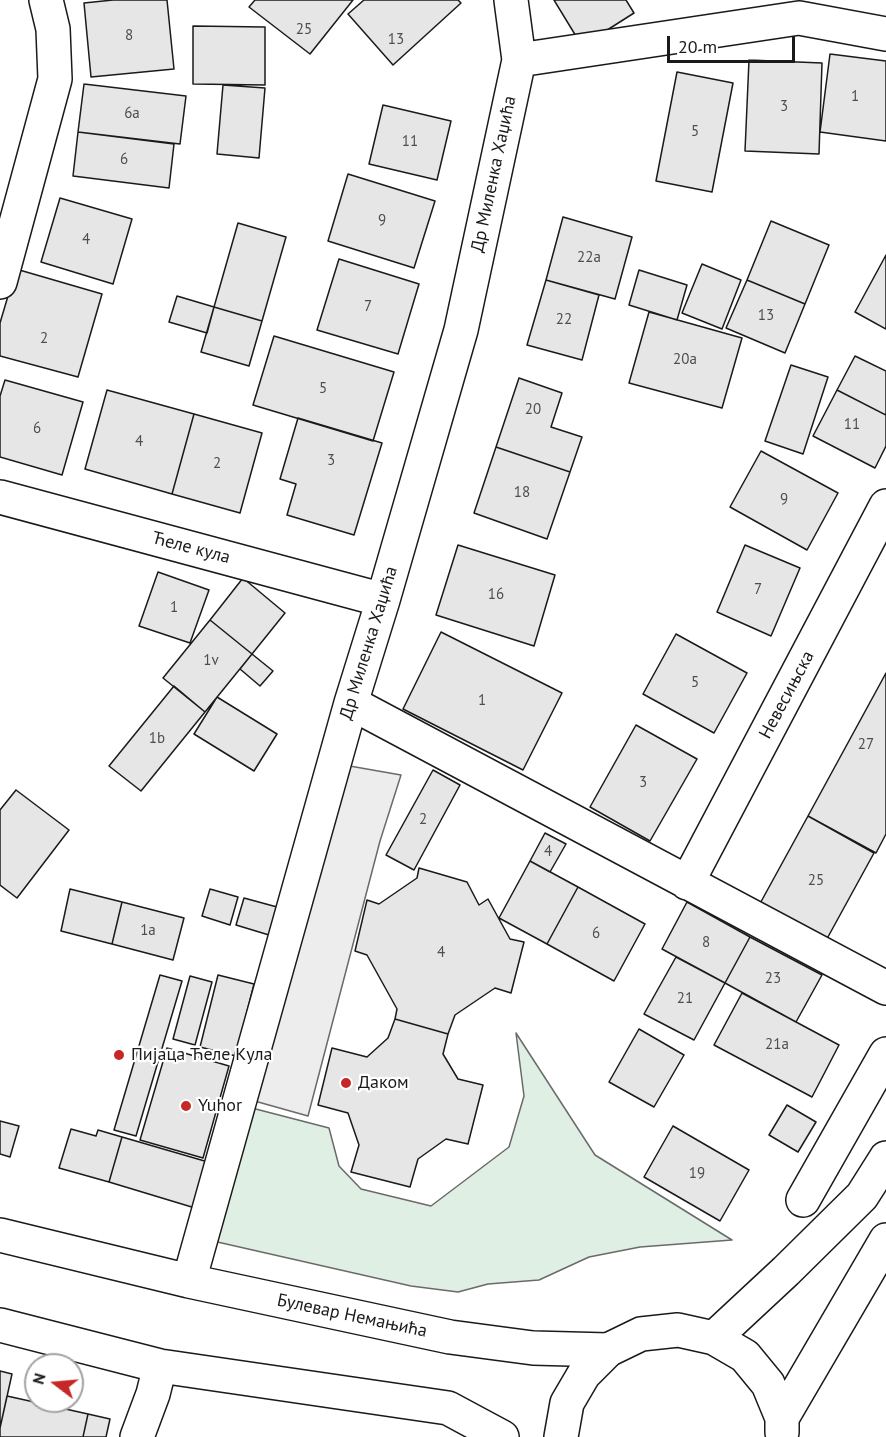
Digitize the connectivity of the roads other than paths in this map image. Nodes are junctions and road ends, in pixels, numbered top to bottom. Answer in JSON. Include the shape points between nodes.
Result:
{"nodes":[{"id":1,"x":45,"y":0,"type":"edge"},
{"id":2,"x":511,"y":0,"type":"edge"},
{"id":3,"x":886,"y":34,"type":"edge"},
{"id":4,"x":519,"y":60,"type":"junction"},
{"id":5,"x":0,"y":282,"type":"edge"},
{"id":6,"x":0,"y":496,"type":"edge"},
{"id":7,"x":886,"y":506,"type":"edge"},
{"id":8,"x":383,"y":600,"type":"junction"},
{"id":9,"x":351,"y":703,"type":"junction"},
{"id":10,"x":687,"y":883,"type":"junction"},
{"id":11,"x":886,"y":988,"type":"edge"},
{"id":12,"x":886,"y":1054,"type":"edge"},
{"id":13,"x":886,"y":1158,"type":"edge"},
{"id":14,"x":803,"y":1200,"type":"dead end"},
{"id":15,"x":0,"y":1235,"type":"edge"},
{"id":16,"x":886,"y":1240,"type":"edge"},
{"id":17,"x":189,"y":1281,"type":"junction"},
{"id":18,"x":0,"y":1325,"type":"edge"},
{"id":19,"x":714,"y":1338,"type":"junction"},
{"id":20,"x":608,"y":1350,"type":"junction"},
{"id":21,"x":160,"y":1366,"type":"junction"},
{"id":22,"x":782,"y":1427,"type":"edge"},
{"id":23,"x":137,"y":1437,"type":"edge"},
{"id":24,"x":502,"y":1437,"type":"edge"},
{"id":25,"x":561,"y":1437,"type":"edge"}],
"edges":[{"from":1,"to":5,"type":"street","via":[[53,29],[55,79]]},
{"from":2,"to":4,"type":"street","name":"Др Миленка Хаџића"},
{"from":3,"to":4,"type":"street","via":[[799,18]]},
{"from":4,"to":8,"type":"street","name":"Др Миленка Хаџића","via":[[461,330]]},
{"from":6,"to":8,"type":"street","name":"Ћеле кула"},
{"from":7,"to":10,"type":"street","name":"Невесињска"},
{"from":8,"to":9,"type":"street","name":"Др Миленка Хаџића"},
{"from":9,"to":10,"type":"street"},
{"from":9,"to":17,"type":"street","name":"Др Миленка Хаџића"},
{"from":10,"to":11,"type":"street"},
{"from":12,"to":14,"type":"street"},
{"from":13,"to":19,"type":"street","via":[[862,1196]]},
{"from":15,"to":17,"type":"street","name":"Булевар Немањића"},
{"from":16,"to":22,"type":"street"},
{"from":17,"to":20,"type":"street","name":"Булевар Немањића","via":[[450,1337],[533,1348]]},
{"from":18,"to":21,"type":"street"},
{"from":19,"to":20,"type":"street","via":[[678,1330],[642,1334]]},
{"from":19,"to":22,"type":"street","via":[[745,1356],[768,1384]]},
{"from":20,"to":25,"type":"street","via":[[584,1374],[567,1403]]},
{"from":21,"to":23,"type":"street"},
{"from":21,"to":24,"type":"street","via":[[448,1408]]}]}
